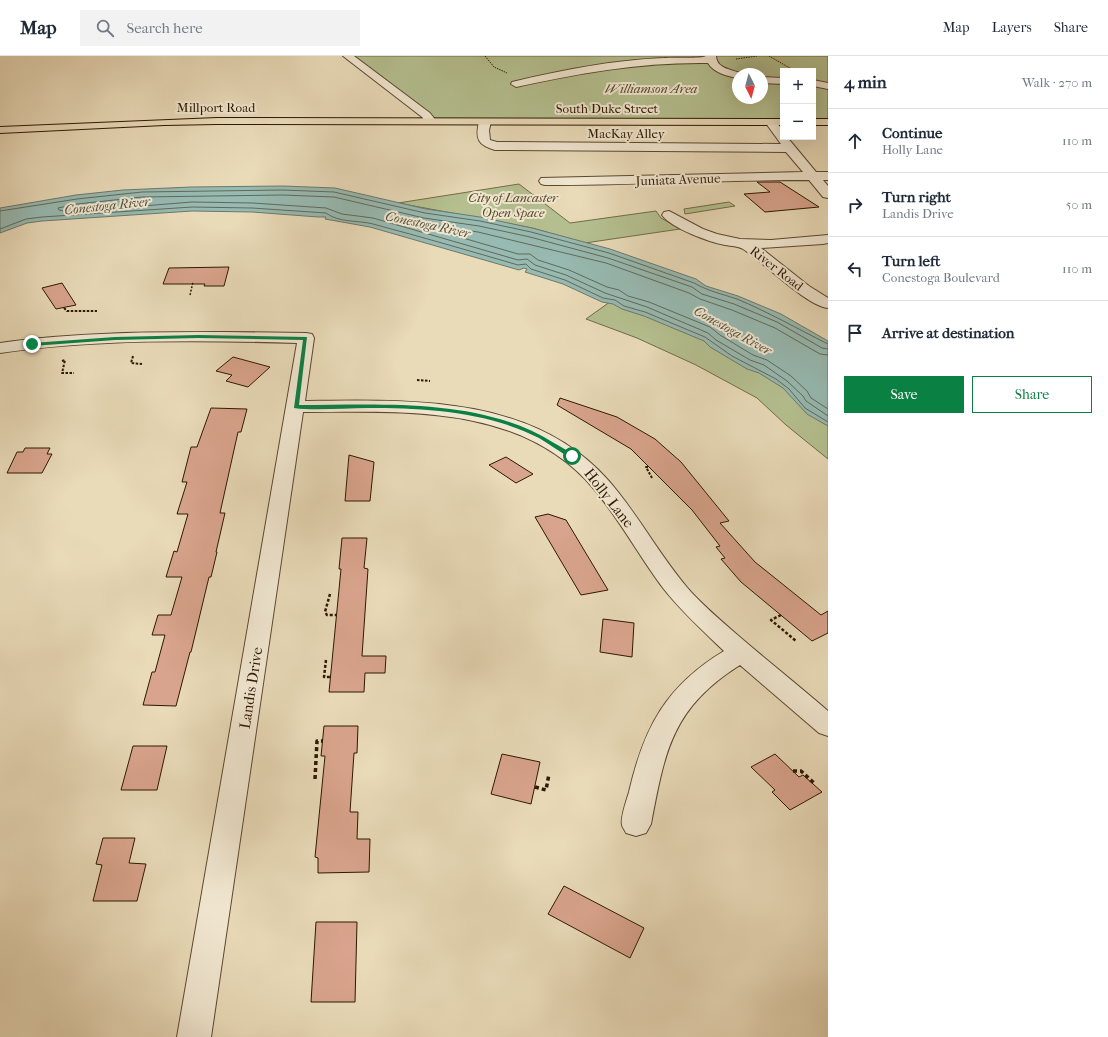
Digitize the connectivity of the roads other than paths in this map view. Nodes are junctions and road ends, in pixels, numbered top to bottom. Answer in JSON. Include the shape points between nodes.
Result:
{"nodes":[{"id":1,"x":348,"y":56,"type":"edge"},
{"id":2,"x":711,"y":58,"type":"edge"},
{"id":3,"x":732,"y":73,"type":"edge"},
{"id":4,"x":514,"y":79,"type":"road end"},
{"id":5,"x":768,"y":80,"type":"edge"},
{"id":6,"x":780,"y":81,"type":"edge"},
{"id":7,"x":816,"y":84,"type":"edge"},
{"id":8,"x":828,"y":86,"type":"edge"},
{"id":9,"x":432,"y":122,"type":"junction"},
{"id":10,"x":485,"y":122,"type":"junction"},
{"id":11,"x":777,"y":122,"type":"edge"},
{"id":12,"x":816,"y":122,"type":"edge"},
{"id":13,"x":828,"y":122,"type":"edge"},
{"id":14,"x":0,"y":130,"type":"edge"},
{"id":15,"x":789,"y":148,"type":"junction"},
{"id":16,"x":811,"y":175,"type":"junction"},
{"id":17,"x":828,"y":176,"type":"edge"},
{"id":18,"x":545,"y":181,"type":"dead end"},
{"id":19,"x":828,"y":194,"type":"edge"},
{"id":20,"x":669,"y":215,"type":"dead end"},
{"id":21,"x":828,"y":239,"type":"edge"},
{"id":22,"x":747,"y":244,"type":"junction"},
{"id":23,"x":827,"y":304,"type":"dead end"},
{"id":24,"x":0,"y":348,"type":"edge"},
{"id":25,"x":296,"y":407,"type":"junction"},
{"id":26,"x":741,"y":652,"type":"junction"},
{"id":27,"x":828,"y":726,"type":"edge"},
{"id":28,"x":636,"y":824,"type":"dead end"},
{"id":29,"x":194,"y":1037,"type":"edge"}],
"edges":[{"from":1,"to":9,"type":"street"},
{"from":2,"to":3,"type":"street","via":[[719,68]]},
{"from":2,"to":4,"type":"street","via":[[619,64],[529,81]]},
{"from":5,"to":6,"type":"street"},
{"from":7,"to":8,"type":"street"},
{"from":9,"to":10,"type":"main road","name":"South Duke Street"},
{"from":9,"to":14,"type":"main road","name":"Millport Road","via":[[202,121]]},
{"from":10,"to":11,"type":"main road","name":"South Duke Street"},
{"from":10,"to":15,"type":"street","name":"MacKay Alley","via":[[485,142],[495,146]]},
{"from":11,"to":15,"type":"street"},
{"from":12,"to":13,"type":"main road"},
{"from":15,"to":16,"type":"street"},
{"from":16,"to":17,"type":"street","name":"Juniata Avenue"},
{"from":16,"to":18,"type":"street","name":"Juniata Avenue"},
{"from":16,"to":19,"type":"street"},
{"from":20,"to":22,"type":"street","via":[[704,235]]},
{"from":21,"to":22,"type":"street"},
{"from":22,"to":23,"type":"street","name":"River Road"},
{"from":24,"to":25,"type":"street","name":"Landis Drive","via":[[158,337],[306,338]]},
{"from":25,"to":26,"type":"street","name":"Holly Lane","via":[[436,408],[493,419],[542,437],[583,465],[600,483],[682,596]]},
{"from":25,"to":29,"type":"street","name":"Landis Drive"},
{"from":26,"to":27,"type":"street","name":"Holly Lane"},
{"from":26,"to":28,"type":"street","via":[[708,674],[681,698],[664,723],[652,752]]}]}
